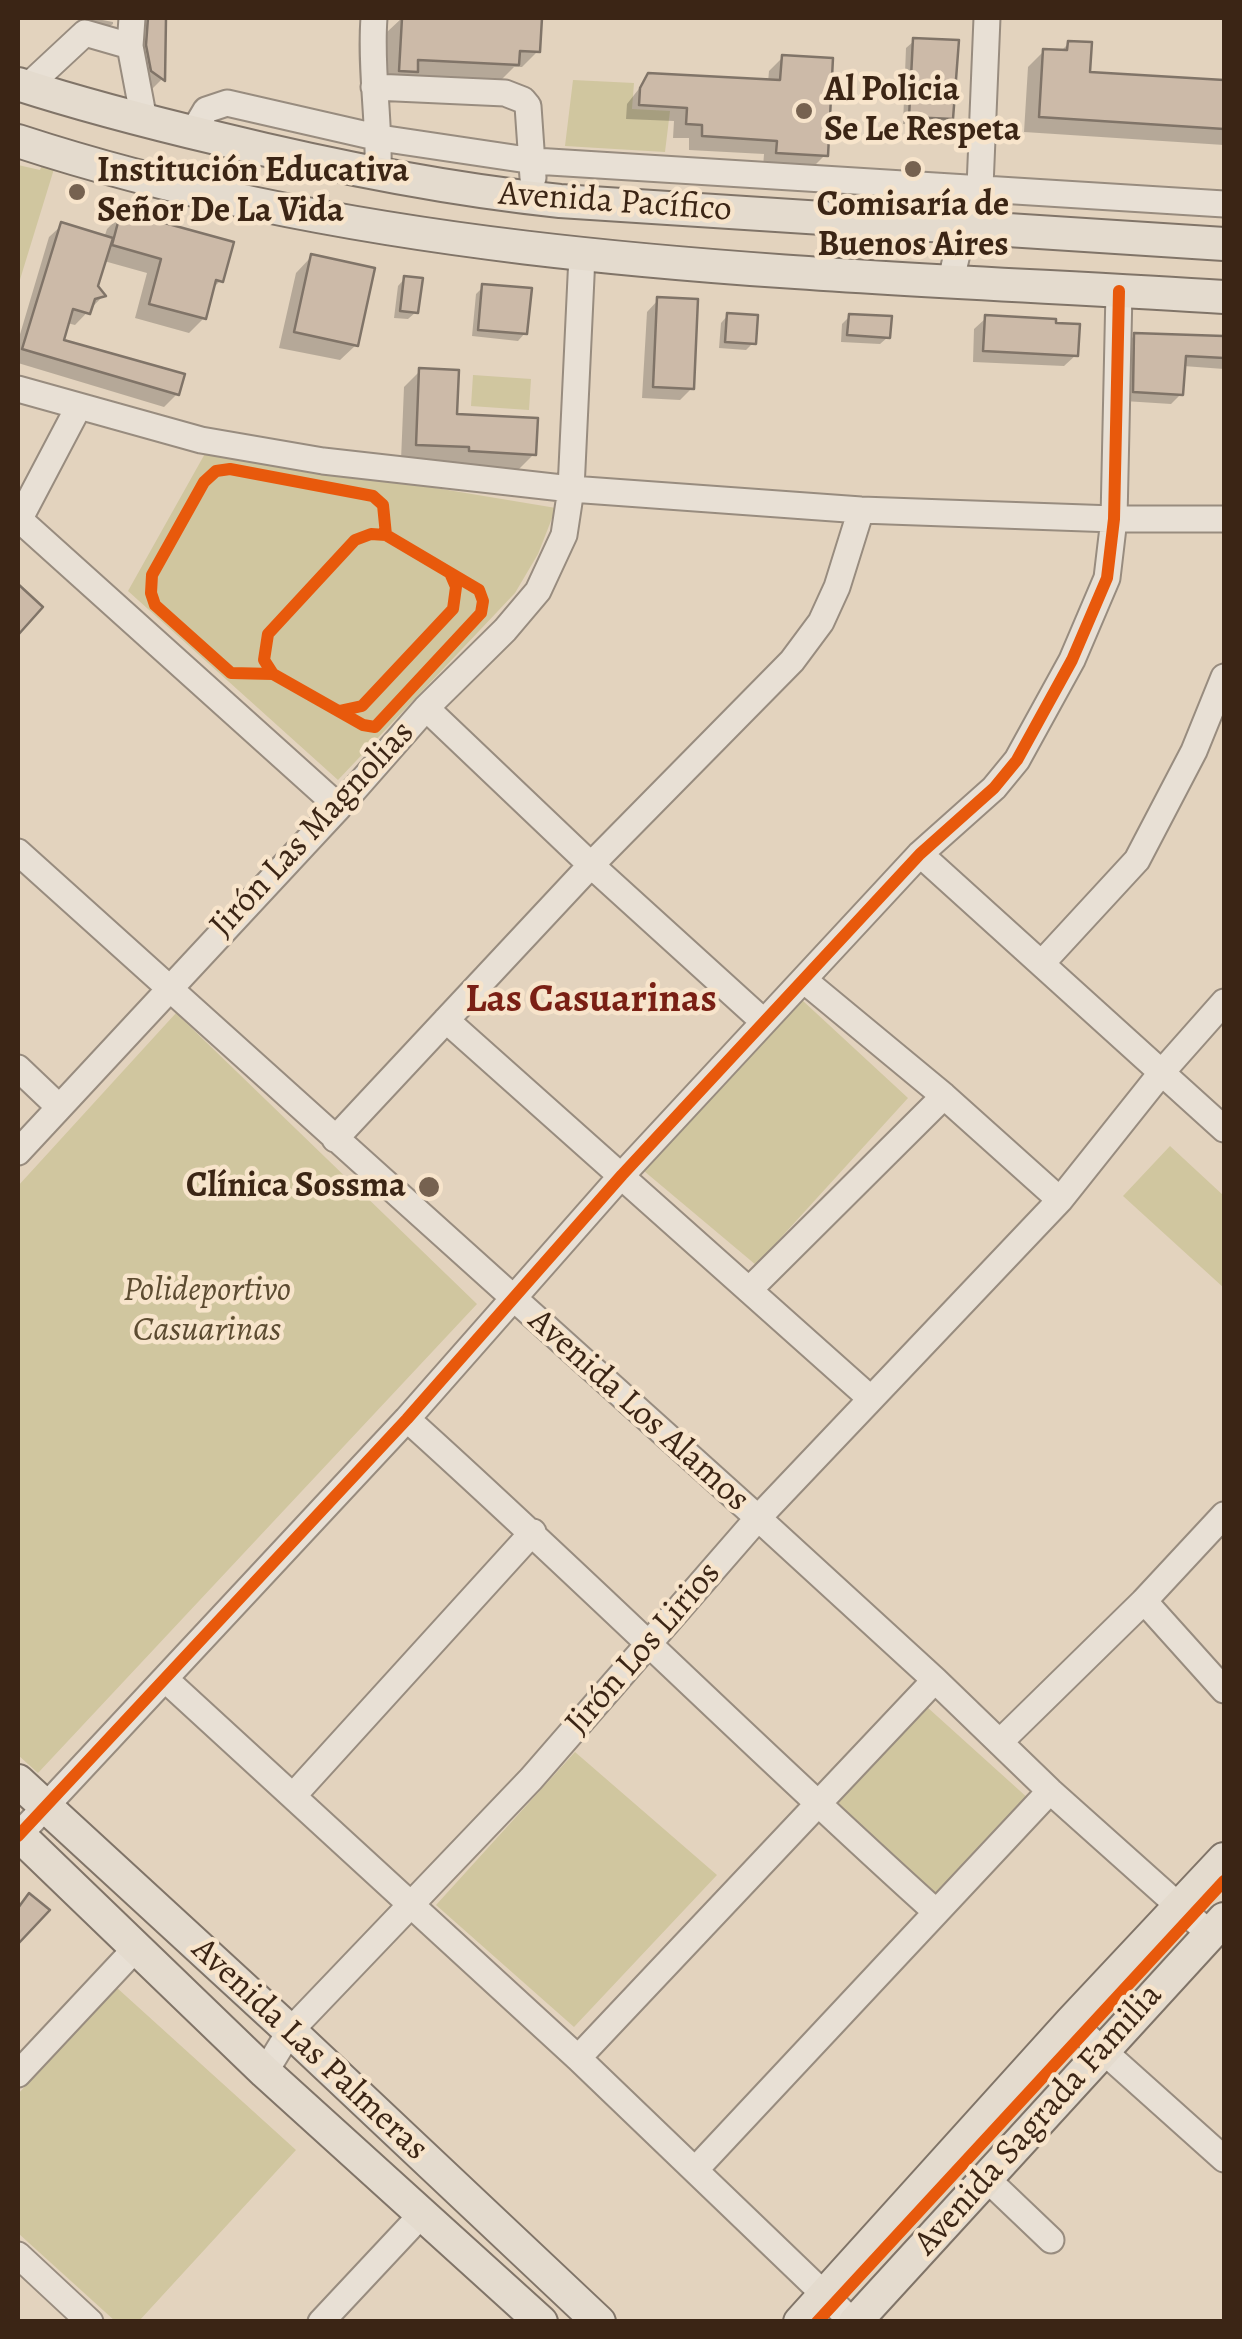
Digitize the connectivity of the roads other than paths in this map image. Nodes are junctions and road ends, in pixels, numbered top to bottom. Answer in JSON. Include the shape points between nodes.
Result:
{"nodes":[{"id":1,"x":132,"y":18,"type":"edge"},
{"id":2,"x":374,"y":18,"type":"edge"},
{"id":3,"x":987,"y":18,"type":"edge"},
{"id":4,"x":87,"y":25,"type":"edge"},
{"id":5,"x":130,"y":46,"type":"junction"},
{"id":6,"x":22,"y":85,"type":"edge"},
{"id":7,"x":374,"y":87,"type":"junction"},
{"id":8,"x":144,"y":120,"type":"junction"},
{"id":9,"x":192,"y":132,"type":"junction"},
{"id":10,"x":380,"y":138,"type":"junction"},
{"id":11,"x":18,"y":141,"type":"edge"},
{"id":12,"x":534,"y":162,"type":"junction"},
{"id":13,"x":738,"y":173,"type":"junction"},
{"id":14,"x":378,"y":175,"type":"junction"},
{"id":15,"x":980,"y":187,"type":"junction"},
{"id":16,"x":532,"y":198,"type":"junction"},
{"id":17,"x":1224,"y":204,"type":"edge"},
{"id":18,"x":738,"y":212,"type":"junction"},
{"id":19,"x":964,"y":228,"type":"junction"},
{"id":20,"x":1224,"y":244,"type":"edge"},
{"id":21,"x":582,"y":256,"type":"junction"},
{"id":22,"x":952,"y":280,"type":"junction"},
{"id":23,"x":1119,"y":291,"type":"junction"},
{"id":24,"x":1224,"y":297,"type":"edge"},
{"id":25,"x":18,"y":389,"type":"edge"},
{"id":26,"x":78,"y":408,"type":"junction"},
{"id":27,"x":570,"y":489,"type":"junction"},
{"id":28,"x":862,"y":510,"type":"junction"},
{"id":29,"x":1114,"y":519,"type":"junction"},
{"id":30,"x":1224,"y":519,"type":"edge"},
{"id":31,"x":19,"y":521,"type":"edge"},
{"id":32,"x":1224,"y":677,"type":"edge"},
{"id":33,"x":426,"y":708,"type":"junction"},
{"id":34,"x":339,"y":807,"type":"junction"},
{"id":35,"x":18,"y":852,"type":"edge"},
{"id":36,"x":920,"y":854,"type":"junction"},
{"id":37,"x":591,"y":865,"type":"junction"},
{"id":38,"x":1042,"y":963,"type":"junction"},
{"id":39,"x":805,"y":981,"type":"junction"},
{"id":40,"x":166,"y":989,"type":"junction"},
{"id":41,"x":1224,"y":1002,"type":"edge"},
{"id":42,"x":446,"y":1020,"type":"junction"},
{"id":43,"x":764,"y":1022,"type":"junction"},
{"id":44,"x":18,"y":1068,"type":"edge"},
{"id":45,"x":1162,"y":1072,"type":"junction"},
{"id":46,"x":944,"y":1096,"type":"junction"},
{"id":47,"x":59,"y":1107,"type":"junction"},
{"id":48,"x":1224,"y":1129,"type":"edge"},
{"id":49,"x":334,"y":1139,"type":"junction"},
{"id":50,"x":18,"y":1152,"type":"edge"},
{"id":51,"x":622,"y":1175,"type":"junction"},
{"id":52,"x":1060,"y":1200,"type":"junction"},
{"id":53,"x":750,"y":1290,"type":"junction"},
{"id":54,"x":512,"y":1298,"type":"junction"},
{"id":55,"x":870,"y":1398,"type":"junction"},
{"id":56,"x":407,"y":1419,"type":"junction"},
{"id":57,"x":1224,"y":1515,"type":"edge"},
{"id":58,"x":758,"y":1518,"type":"junction"},
{"id":59,"x":533,"y":1532,"type":"junction"},
{"id":60,"x":1144,"y":1601,"type":"junction"},
{"id":61,"x":648,"y":1641,"type":"junction"},
{"id":62,"x":165,"y":1679,"type":"junction"},
{"id":63,"x":935,"y":1680,"type":"junction"},
{"id":64,"x":1224,"y":1690,"type":"edge"},
{"id":65,"x":1000,"y":1742,"type":"junction"},
{"id":66,"x":18,"y":1782,"type":"edge"},
{"id":67,"x":1050,"y":1791,"type":"junction"},
{"id":68,"x":292,"y":1796,"type":"junction"},
{"id":69,"x":818,"y":1806,"type":"junction"},
{"id":70,"x":45,"y":1807,"type":"junction"},
{"id":71,"x":18,"y":1835,"type":"edge"},
{"id":72,"x":1224,"y":1860,"type":"edge"},
{"id":73,"x":409,"y":1903,"type":"junction"},
{"id":74,"x":1180,"y":1906,"type":"junction"},
{"id":75,"x":935,"y":1911,"type":"junction"},
{"id":76,"x":1217,"y":1926,"type":"edge"},
{"id":77,"x":137,"y":1946,"type":"junction"},
{"id":78,"x":1070,"y":2022,"type":"junction"},
{"id":79,"x":290,"y":2031,"type":"junction"},
{"id":80,"x":1102,"y":2050,"type":"junction"},
{"id":81,"x":578,"y":2058,"type":"junction"},
{"id":82,"x":265,"y":2072,"type":"junction"},
{"id":83,"x":18,"y":2074,"type":"edge"},
{"id":84,"x":1224,"y":2159,"type":"edge"},
{"id":85,"x":696,"y":2169,"type":"junction"},
{"id":86,"x":987,"y":2180,"type":"junction"},
{"id":87,"x":423,"y":2213,"type":"junction"},
{"id":88,"x":1051,"y":2240,"type":"dead end"},
{"id":89,"x":18,"y":2255,"type":"edge"},
{"id":90,"x":567,"y":2292,"type":"junction"},
{"id":91,"x":826,"y":2295,"type":"junction"},
{"id":92,"x":72,"y":2316,"type":"edge"},
{"id":93,"x":540,"y":2321,"type":"edge"},
{"id":94,"x":321,"y":2322,"type":"edge"},
{"id":95,"x":598,"y":2322,"type":"edge"},
{"id":96,"x":800,"y":2322,"type":"edge"},
{"id":97,"x":854,"y":2322,"type":"edge"}],
"edges":[{"from":1,"to":5,"type":"street"},
{"from":2,"to":7,"type":"street"},
{"from":3,"to":15,"type":"street"},
{"from":4,"to":5,"type":"street"},
{"from":4,"to":6,"type":"street"},
{"from":5,"to":8,"type":"street"},
{"from":6,"to":8,"type":"main road","name":"Avenida Pacífico"},
{"from":7,"to":10,"type":"street"},
{"from":7,"to":12,"type":"street","via":[[514,96],[528,106]]},
{"from":8,"to":9,"type":"main road","name":"Avenida Pacífico"},
{"from":9,"to":10,"type":"street","via":[[206,110],[227,103]]},
{"from":9,"to":14,"type":"main road","name":"Avenida Pacífico"},
{"from":10,"to":12,"type":"street"},
{"from":10,"to":14,"type":"street"},
{"from":11,"to":21,"type":"main road","name":"Avenida Pacífico","via":[[308,215]]},
{"from":12,"to":13,"type":"street"},
{"from":12,"to":16,"type":"street"},
{"from":13,"to":15,"type":"street"},
{"from":13,"to":18,"type":"street"},
{"from":14,"to":16,"type":"main road","name":"Avenida Pacífico"},
{"from":15,"to":17,"type":"street"},
{"from":15,"to":19,"type":"street"},
{"from":16,"to":18,"type":"main road","name":"Avenida Pacífico"},
{"from":18,"to":19,"type":"main road","name":"Avenida Pacífico"},
{"from":19,"to":20,"type":"main road","name":"Avenida Pacífico"},
{"from":19,"to":22,"type":"street"},
{"from":21,"to":22,"type":"main road","name":"Avenida Pacífico"},
{"from":21,"to":27,"type":"street","name":"Jirón Las Magnolias"},
{"from":22,"to":23,"type":"main road","name":"Avenida Pacífico"},
{"from":23,"to":24,"type":"main road","name":"Avenida Pacífico"},
{"from":23,"to":29,"type":"street"},
{"from":25,"to":26,"type":"street"},
{"from":26,"to":27,"type":"street","via":[[200,440],[323,461]]},
{"from":26,"to":31,"type":"street"},
{"from":27,"to":28,"type":"street"},
{"from":27,"to":33,"type":"street","name":"Jirón Las Magnolias","via":[[564,535],[538,591]]},
{"from":28,"to":29,"type":"street"},
{"from":28,"to":37,"type":"street","via":[[821,622],[792,661]]},
{"from":29,"to":30,"type":"street"},
{"from":29,"to":36,"type":"street","via":[[1107,578],[1041,722],[994,788]]},
{"from":31,"to":34,"type":"street"},
{"from":32,"to":38,"type":"street","via":[[1194,751],[1136,860]]},
{"from":33,"to":34,"type":"street","name":"Jirón Las Magnolias"},
{"from":33,"to":37,"type":"street"},
{"from":34,"to":40,"type":"street","name":"Jirón Las Magnolias"},
{"from":35,"to":40,"type":"street","name":"Avenida Los Alamos"},
{"from":36,"to":38,"type":"street"},
{"from":36,"to":39,"type":"street"},
{"from":37,"to":42,"type":"street"},
{"from":37,"to":43,"type":"street"},
{"from":38,"to":45,"type":"street"},
{"from":39,"to":43,"type":"street"},
{"from":39,"to":46,"type":"street"},
{"from":40,"to":47,"type":"street","name":"Jirón Las Magnolias"},
{"from":40,"to":49,"type":"street","name":"Avenida Los Alamos"},
{"from":41,"to":45,"type":"street","name":"Jirón Los Lirios"},
{"from":42,"to":49,"type":"street"},
{"from":42,"to":51,"type":"street"},
{"from":43,"to":51,"type":"street"},
{"from":44,"to":47,"type":"street"},
{"from":45,"to":48,"type":"street"},
{"from":45,"to":52,"type":"street","name":"Jirón Los Lirios"},
{"from":46,"to":52,"type":"street"},
{"from":46,"to":53,"type":"street"},
{"from":47,"to":50,"type":"street","name":"Jirón Las Magnolias"},
{"from":49,"to":54,"type":"street","name":"Avenida Los Alamos"},
{"from":51,"to":53,"type":"street"},
{"from":51,"to":54,"type":"street"},
{"from":52,"to":55,"type":"street","name":"Jirón Los Lirios"},
{"from":53,"to":55,"type":"street"},
{"from":54,"to":56,"type":"street"},
{"from":54,"to":58,"type":"street","name":"Avenida Los Alamos"},
{"from":55,"to":58,"type":"street","name":"Jirón Los Lirios"},
{"from":56,"to":59,"type":"street"},
{"from":56,"to":62,"type":"street"},
{"from":57,"to":60,"type":"street"},
{"from":58,"to":61,"type":"street","name":"Jirón Los Lirios"},
{"from":58,"to":63,"type":"street","name":"Avenida Los Alamos"},
{"from":59,"to":61,"type":"street"},
{"from":59,"to":68,"type":"street"},
{"from":60,"to":64,"type":"street"},
{"from":60,"to":65,"type":"street"},
{"from":61,"to":69,"type":"street"},
{"from":61,"to":73,"type":"street","name":"Jirón Los Lirios","via":[[531,1778]]},
{"from":62,"to":68,"type":"street"},
{"from":62,"to":70,"type":"street"},
{"from":63,"to":65,"type":"street","name":"Avenida Los Alamos"},
{"from":63,"to":69,"type":"street"},
{"from":65,"to":67,"type":"street","name":"Avenida Los Alamos"},
{"from":66,"to":70,"type":"main road","name":"Avenida Las Palmeras"},
{"from":67,"to":74,"type":"street","name":"Avenida Los Alamos"},
{"from":67,"to":75,"type":"street"},
{"from":68,"to":73,"type":"street"},
{"from":69,"to":75,"type":"street"},
{"from":69,"to":81,"type":"street"},
{"from":70,"to":71,"type":"street"},
{"from":70,"to":79,"type":"main road","name":"Avenida Las Palmeras"},
{"from":71,"to":77,"type":"main road","name":"Avenida Las Palmeras"},
{"from":72,"to":74,"type":"main road","name":"Avenida Sagrada Familia"},
{"from":73,"to":79,"type":"street","name":"Jirón Los Lirios"},
{"from":73,"to":81,"type":"street"},
{"from":74,"to":76,"type":"street","name":"Avenida Los Alamos"},
{"from":74,"to":78,"type":"main road","name":"Avenida Sagrada Familia"},
{"from":75,"to":85,"type":"street"},
{"from":76,"to":80,"type":"main road","name":"Avenida Sagrada Familia"},
{"from":77,"to":82,"type":"main road","name":"Avenida Las Palmeras"},
{"from":77,"to":83,"type":"street"},
{"from":78,"to":80,"type":"street"},
{"from":78,"to":91,"type":"main road","name":"Avenida Sagrada Familia"},
{"from":79,"to":82,"type":"street","name":"Jirón Los Lirios"},
{"from":79,"to":90,"type":"main road","name":"Avenida Las Palmeras"},
{"from":80,"to":84,"type":"street"},
{"from":80,"to":86,"type":"main road","name":"Avenida Sagrada Familia"},
{"from":81,"to":85,"type":"street"},
{"from":82,"to":87,"type":"main road","name":"Avenida Las Palmeras"},
{"from":85,"to":91,"type":"street"},
{"from":86,"to":88,"type":"street"},
{"from":86,"to":97,"type":"main road","name":"Avenida Sagrada Familia"},
{"from":87,"to":93,"type":"main road","name":"Avenida Las Palmeras"},
{"from":87,"to":94,"type":"street"},
{"from":89,"to":92,"type":"street"},
{"from":90,"to":93,"type":"street"},
{"from":90,"to":95,"type":"main road","name":"Avenida Las Palmeras"},
{"from":91,"to":96,"type":"main road","name":"Avenida Sagrada Familia"},
{"from":91,"to":97,"type":"street"}]}
